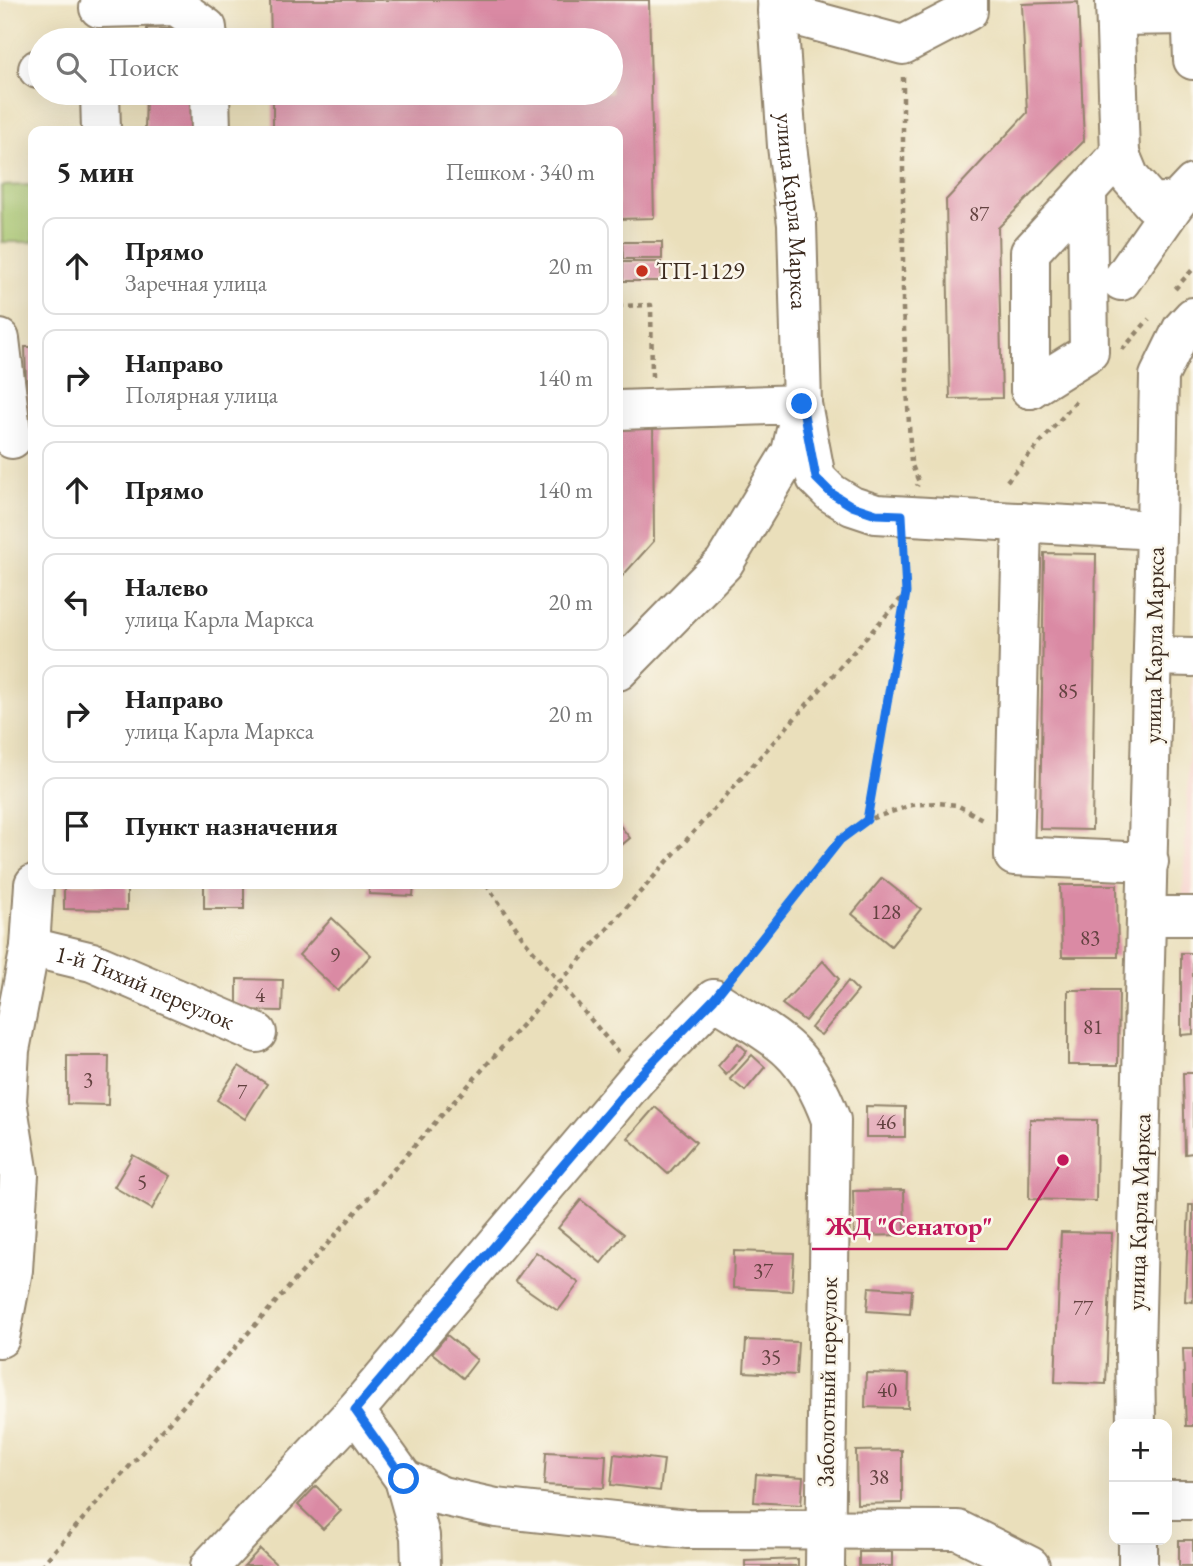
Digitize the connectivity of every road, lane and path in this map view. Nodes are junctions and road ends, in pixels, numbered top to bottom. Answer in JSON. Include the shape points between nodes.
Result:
{"nodes":[{"id":1,"x":968,"y":0,"type":"edge"},
{"id":2,"x":176,"y":3,"type":"edge"},
{"id":3,"x":777,"y":5,"type":"edge"},
{"id":4,"x":1116,"y":8,"type":"edge"},
{"id":5,"x":1191,"y":8,"type":"edge"},
{"id":6,"x":98,"y":16,"type":"edge"},
{"id":7,"x":207,"y":28,"type":"edge"},
{"id":8,"x":903,"y":45,"type":"junction"},
{"id":9,"x":1193,"y":60,"type":"edge"},
{"id":10,"x":100,"y":105,"type":"edge"},
{"id":11,"x":210,"y":105,"type":"edge"},
{"id":12,"x":101,"y":126,"type":"edge"},
{"id":13,"x":211,"y":126,"type":"edge"},
{"id":14,"x":1120,"y":154,"type":"junction"},
{"id":15,"x":1087,"y":190,"type":"dead end"},
{"id":16,"x":1185,"y":192,"type":"edge"},
{"id":17,"x":1121,"y":281,"type":"dead end"},
{"id":18,"x":623,"y":306,"type":"edge"},
{"id":19,"x":1193,"y":317,"type":"edge"},
{"id":20,"x":0,"y":339,"type":"edge"},
{"id":21,"x":802,"y":404,"type":"junction"},
{"id":22,"x":635,"y":410,"type":"edge"},
{"id":23,"x":26,"y":442,"type":"edge"},
{"id":24,"x":902,"y":515,"type":"junction"},
{"id":25,"x":1022,"y":522,"type":"junction"},
{"id":26,"x":1156,"y":530,"type":"junction"},
{"id":27,"x":906,"y":593,"type":"junction"},
{"id":28,"x":1153,"y":656,"type":"junction"},
{"id":29,"x":1193,"y":657,"type":"edge"},
{"id":30,"x":623,"y":666,"type":"edge"},
{"id":31,"x":867,"y":820,"type":"junction"},
{"id":32,"x":1015,"y":825,"type":"junction"},
{"id":33,"x":1149,"y":862,"type":"junction"},
{"id":34,"x":34,"y":889,"type":"edge"},
{"id":35,"x":489,"y":889,"type":"edge"},
{"id":36,"x":1147,"y":916,"type":"junction"},
{"id":37,"x":1193,"y":916,"type":"edge"},
{"id":38,"x":30,"y":947,"type":"junction"},
{"id":39,"x":561,"y":983,"type":"junction"},
{"id":40,"x":714,"y":999,"type":"junction"},
{"id":41,"x":257,"y":1033,"type":"dead end"},
{"id":42,"x":5,"y":1047,"type":"edge"},
{"id":43,"x":638,"y":1077,"type":"junction"},
{"id":44,"x":0,"y":1338,"type":"edge"},
{"id":45,"x":355,"y":1410,"type":"junction"},
{"id":46,"x":1136,"y":1419,"type":"edge"},
{"id":47,"x":404,"y":1479,"type":"junction"},
{"id":48,"x":1172,"y":1500,"type":"edge"},
{"id":49,"x":1193,"y":1500,"type":"edge"},
{"id":50,"x":1138,"y":1545,"type":"edge"},
{"id":51,"x":825,"y":1548,"type":"edge"},
{"id":52,"x":41,"y":1566,"type":"edge"},
{"id":53,"x":210,"y":1566,"type":"edge"},
{"id":54,"x":421,"y":1566,"type":"edge"},
{"id":55,"x":1030,"y":1566,"type":"edge"},
{"id":56,"x":1138,"y":1566,"type":"edge"}],
"edges":[{"from":1,"to":8,"type":"street","via":[[968,11]]},
{"from":2,"to":6,"type":"street"},
{"from":2,"to":7,"type":"street"},
{"from":3,"to":8,"type":"street"},
{"from":3,"to":21,"type":"street","name":"улица Карла Маркса","via":[[797,225]]},
{"from":4,"to":5,"type":"street"},
{"from":4,"to":14,"type":"street"},
{"from":5,"to":9,"type":"street"},
{"from":8,"to":24,"type":"path","via":[[903,309],[911,463],[919,482]]},
{"from":10,"to":12,"type":"street"},
{"from":11,"to":13,"type":"street"},
{"from":14,"to":15,"type":"street"},
{"from":14,"to":16,"type":"street","via":[[1130,178],[1152,203]]},
{"from":16,"to":17,"type":"street"},
{"from":18,"to":22,"type":"path","via":[[651,305]]},
{"from":19,"to":26,"type":"street","via":[[1182,329],[1159,376]]},
{"from":20,"to":23,"type":"street"},
{"from":21,"to":22,"type":"street"},
{"from":21,"to":24,"type":"street","name":"улица Карла Маркса","via":[[816,478],[852,506],[876,514]]},
{"from":21,"to":30,"type":"street","via":[[791,452],[724,563]]},
{"from":24,"to":25,"type":"street","name":"улица Карла Маркса"},
{"from":24,"to":27,"type":"path"},
{"from":25,"to":26,"type":"street","name":"улица Карла Маркса"},
{"from":25,"to":32,"type":"street"},
{"from":26,"to":28,"type":"street","name":"улица Карла Маркса"},
{"from":27,"to":31,"type":"path"},
{"from":27,"to":39,"type":"path"},
{"from":28,"to":29,"type":"street"},
{"from":28,"to":33,"type":"street","name":"улица Карла Маркса"},
{"from":31,"to":32,"type":"path","via":[[912,805],[937,803],[957,805],[986,821]]},
{"from":31,"to":40,"type":"path","via":[[840,840]]},
{"from":32,"to":33,"type":"street","via":[[1014,856]]},
{"from":33,"to":36,"type":"street","name":"улица Карла Маркса"},
{"from":34,"to":38,"type":"street"},
{"from":35,"to":39,"type":"path"},
{"from":36,"to":37,"type":"street"},
{"from":36,"to":46,"type":"street","name":"улица Карла Маркса"},
{"from":38,"to":41,"type":"street","name":"1-й Тихий переулок","via":[[92,962]]},
{"from":38,"to":42,"type":"street"},
{"from":39,"to":43,"type":"path"},
{"from":39,"to":52,"type":"path"},
{"from":40,"to":43,"type":"street"},
{"from":40,"to":51,"type":"street","name":"Заболотный переулок","via":[[790,1050],[809,1073],[831,1120]]},
{"from":42,"to":44,"type":"street","via":[[7,1101],[19,1175],[13,1270]]},
{"from":43,"to":45,"type":"street"},
{"from":45,"to":47,"type":"street"},
{"from":45,"to":53,"type":"street"},
{"from":47,"to":51,"type":"street","via":[[442,1496],[496,1508]]},
{"from":47,"to":54,"type":"street","via":[[420,1536]]},
{"from":48,"to":49,"type":"street"},
{"from":50,"to":56,"type":"street"},
{"from":51,"to":55,"type":"street","via":[[958,1530]]}]}
